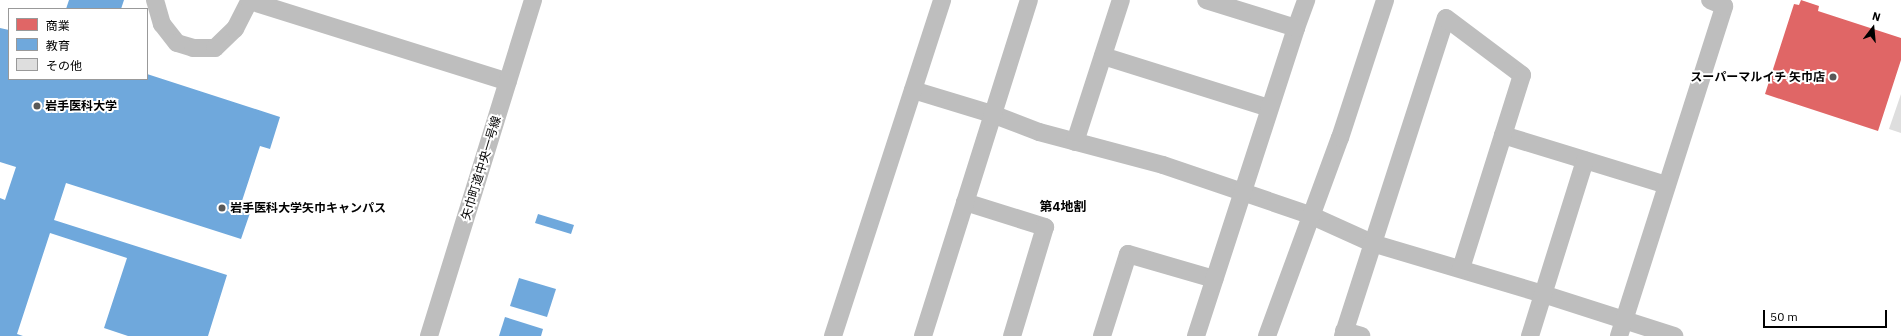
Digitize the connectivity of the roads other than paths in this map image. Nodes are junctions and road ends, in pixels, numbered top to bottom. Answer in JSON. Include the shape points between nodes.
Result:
{"nodes":[{"id":1,"x":155,"y":0,"type":"edge"},
{"id":2,"x":250,"y":0,"type":"edge"},
{"id":3,"x":533,"y":0,"type":"edge"},
{"id":4,"x":942,"y":0,"type":"edge"},
{"id":5,"x":1029,"y":0,"type":"edge"},
{"id":6,"x":1121,"y":0,"type":"edge"},
{"id":7,"x":1206,"y":0,"type":"edge"},
{"id":8,"x":1306,"y":0,"type":"edge"},
{"id":9,"x":1386,"y":0,"type":"edge"},
{"id":10,"x":1710,"y":0,"type":"edge"},
{"id":11,"x":1296,"y":28,"type":"junction"},
{"id":12,"x":1103,"y":56,"type":"junction"},
{"id":13,"x":508,"y":82,"type":"junction"},
{"id":14,"x":913,"y":90,"type":"junction"},
{"id":15,"x":1270,"y":108,"type":"junction"},
{"id":16,"x":992,"y":114,"type":"junction"},
{"id":17,"x":1503,"y":135,"type":"junction"},
{"id":18,"x":1075,"y":142,"type":"junction"},
{"id":19,"x":1585,"y":160,"type":"junction"},
{"id":20,"x":1667,"y":185,"type":"junction"},
{"id":21,"x":1244,"y":191,"type":"junction"},
{"id":22,"x":965,"y":202,"type":"junction"},
{"id":23,"x":1310,"y":215,"type":"junction"},
{"id":24,"x":1372,"y":243,"type":"junction"},
{"id":25,"x":1461,"y":269,"type":"junction"},
{"id":26,"x":1214,"y":279,"type":"junction"},
{"id":27,"x":1543,"y":294,"type":"junction"},
{"id":28,"x":1621,"y":328,"type":"edge"},
{"id":29,"x":1343,"y":334,"type":"edge"},
{"id":30,"x":430,"y":336,"type":"edge"},
{"id":31,"x":833,"y":336,"type":"edge"},
{"id":32,"x":923,"y":336,"type":"edge"},
{"id":33,"x":1012,"y":336,"type":"edge"},
{"id":34,"x":1102,"y":336,"type":"edge"},
{"id":35,"x":1196,"y":336,"type":"edge"},
{"id":36,"x":1267,"y":336,"type":"edge"},
{"id":37,"x":1362,"y":336,"type":"edge"},
{"id":38,"x":1530,"y":336,"type":"edge"},
{"id":39,"x":1674,"y":336,"type":"edge"}],
"edges":[{"from":1,"to":2,"type":"street","via":[[162,24],[177,42],[193,48],[215,48],[234,29]]},
{"from":2,"to":13,"type":"street"},
{"from":3,"to":13,"type":"street","name":"矢巾町道中央一号線"},
{"from":4,"to":14,"type":"street"},
{"from":5,"to":16,"type":"street"},
{"from":6,"to":12,"type":"street"},
{"from":7,"to":11,"type":"street"},
{"from":8,"to":11,"type":"street"},
{"from":9,"to":23,"type":"street","via":[[1340,138]]},
{"from":10,"to":20,"type":"street","via":[[1724,6]]},
{"from":11,"to":15,"type":"street"},
{"from":12,"to":15,"type":"street"},
{"from":12,"to":18,"type":"street"},
{"from":13,"to":30,"type":"street","name":"矢巾町道中央一号線"},
{"from":14,"to":16,"type":"street"},
{"from":14,"to":31,"type":"street"},
{"from":15,"to":21,"type":"street"},
{"from":16,"to":18,"type":"street","via":[[1039,132]]},
{"from":16,"to":22,"type":"street"},
{"from":17,"to":19,"type":"street"},
{"from":17,"to":24,"type":"street","via":[[1522,75],[1446,18]]},
{"from":17,"to":25,"type":"street"},
{"from":18,"to":21,"type":"street","via":[[1163,165]]},
{"from":19,"to":20,"type":"street"},
{"from":19,"to":27,"type":"street"},
{"from":20,"to":28,"type":"street"},
{"from":21,"to":23,"type":"street"},
{"from":21,"to":26,"type":"street"},
{"from":22,"to":32,"type":"street"},
{"from":22,"to":33,"type":"street","via":[[1045,227]]},
{"from":23,"to":24,"type":"street"},
{"from":23,"to":36,"type":"street"},
{"from":24,"to":25,"type":"street"},
{"from":24,"to":29,"type":"street"},
{"from":25,"to":27,"type":"street"},
{"from":26,"to":34,"type":"street","via":[[1128,254]]},
{"from":26,"to":35,"type":"street"},
{"from":27,"to":28,"type":"street"},
{"from":27,"to":38,"type":"street"},
{"from":28,"to":39,"type":"street"},
{"from":29,"to":37,"type":"street"}]}
